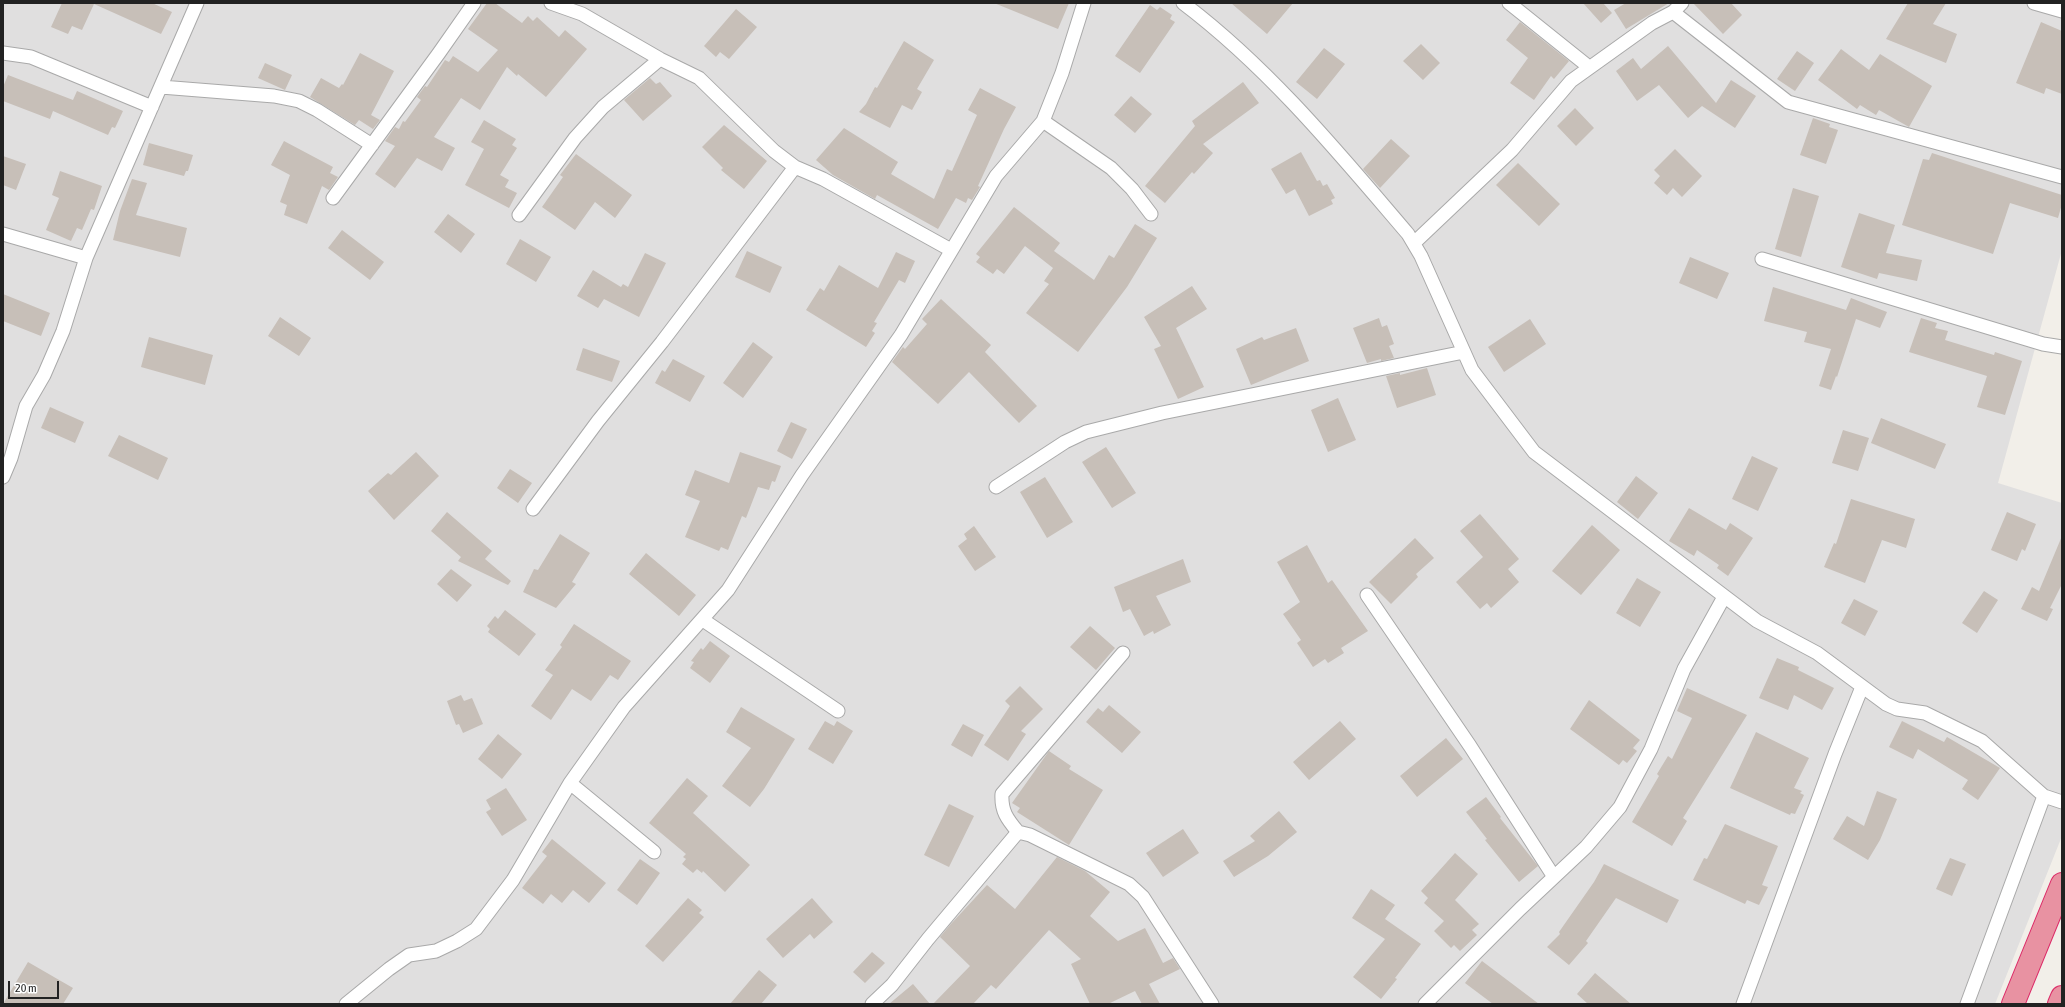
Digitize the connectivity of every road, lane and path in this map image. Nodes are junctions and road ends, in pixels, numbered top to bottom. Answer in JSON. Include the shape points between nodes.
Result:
{"nodes":[{"id":1,"x":197,"y":3,"type":"edge"},
{"id":2,"x":474,"y":3,"type":"edge"},
{"id":3,"x":551,"y":3,"type":"edge"},
{"id":4,"x":1084,"y":3,"type":"edge"},
{"id":5,"x":1183,"y":3,"type":"edge"},
{"id":6,"x":1509,"y":3,"type":"edge"},
{"id":7,"x":2034,"y":3,"type":"edge"},
{"id":8,"x":1677,"y":7,"type":"edge"},
{"id":9,"x":2062,"y":11,"type":"edge"},
{"id":10,"x":3,"y":53,"type":"edge"},
{"id":11,"x":660,"y":59,"type":"junction"},
{"id":12,"x":1589,"y":67,"type":"junction"},
{"id":13,"x":161,"y":86,"type":"junction"},
{"id":14,"x":152,"y":107,"type":"junction"},
{"id":15,"x":1043,"y":121,"type":"junction"},
{"id":16,"x":372,"y":145,"type":"junction"},
{"id":17,"x":795,"y":167,"type":"junction"},
{"id":18,"x":2062,"y":177,"type":"edge"},
{"id":19,"x":333,"y":198,"type":"dead end"},
{"id":20,"x":1151,"y":214,"type":"dead end"},
{"id":21,"x":519,"y":215,"type":"dead end"},
{"id":22,"x":3,"y":234,"type":"edge"},
{"id":23,"x":1414,"y":243,"type":"junction"},
{"id":24,"x":951,"y":250,"type":"junction"},
{"id":25,"x":86,"y":258,"type":"junction"},
{"id":26,"x":1762,"y":259,"type":"dead end"},
{"id":27,"x":2062,"y":347,"type":"edge"},
{"id":28,"x":1464,"y":352,"type":"junction"},
{"id":29,"x":3,"y":477,"type":"edge"},
{"id":30,"x":996,"y":486,"type":"dead end"},
{"id":31,"x":533,"y":509,"type":"dead end"},
{"id":32,"x":1367,"y":595,"type":"dead end"},
{"id":33,"x":1724,"y":597,"type":"junction"},
{"id":34,"x":703,"y":620,"type":"junction"},
{"id":35,"x":1123,"y":653,"type":"dead end"},
{"id":36,"x":1862,"y":686,"type":"junction"},
{"id":37,"x":838,"y":711,"type":"dead end"},
{"id":38,"x":570,"y":783,"type":"junction"},
{"id":39,"x":2044,"y":796,"type":"junction"},
{"id":40,"x":2062,"y":802,"type":"edge"},
{"id":41,"x":1018,"y":832,"type":"junction"},
{"id":42,"x":654,"y":852,"type":"dead end"},
{"id":43,"x":1554,"y":877,"type":"junction"},
{"id":44,"x":2062,"y":884,"type":"edge"},
{"id":45,"x":2062,"y":997,"type":"edge"},
{"id":46,"x":346,"y":1004,"type":"edge"},
{"id":47,"x":872,"y":1004,"type":"edge"},
{"id":48,"x":1212,"y":1004,"type":"edge"},
{"id":49,"x":1425,"y":1004,"type":"edge"},
{"id":50,"x":1743,"y":1004,"type":"edge"},
{"id":51,"x":1967,"y":1004,"type":"edge"},
{"id":52,"x":2013,"y":1004,"type":"edge"},
{"id":53,"x":2059,"y":1004,"type":"edge"}],
"edges":[{"from":1,"to":13,"type":"street"},
{"from":2,"to":16,"type":"street"},
{"from":3,"to":11,"type":"street","via":[[582,14]]},
{"from":4,"to":15,"type":"street"},
{"from":5,"to":23,"type":"street","via":[[1219,30],[1302,111]]},
{"from":6,"to":12,"type":"street"},
{"from":7,"to":9,"type":"street"},
{"from":8,"to":12,"type":"street"},
{"from":8,"to":18,"type":"street","via":[[1788,102]]},
{"from":10,"to":14,"type":"street","via":[[31,58]]},
{"from":11,"to":17,"type":"street","via":[[699,78]]},
{"from":11,"to":21,"type":"street","via":[[603,107],[575,138]]},
{"from":12,"to":23,"type":"street","via":[[1571,81],[1512,150]]},
{"from":13,"to":14,"type":"street"},
{"from":13,"to":16,"type":"street","via":[[274,96],[299,101]]},
{"from":14,"to":25,"type":"street"},
{"from":15,"to":20,"type":"street","via":[[1111,168],[1132,189]]},
{"from":15,"to":24,"type":"street","via":[[996,176]]},
{"from":16,"to":19,"type":"street"},
{"from":17,"to":24,"type":"street","via":[[823,179]]},
{"from":17,"to":31,"type":"street"},
{"from":22,"to":25,"type":"street"},
{"from":23,"to":28,"type":"street"},
{"from":24,"to":34,"type":"street","via":[[901,335],[802,474],[728,590]]},
{"from":25,"to":29,"type":"street","via":[[63,332],[44,375],[26,406]]},
{"from":26,"to":27,"type":"street","via":[[2042,344]]},
{"from":28,"to":30,"type":"street","via":[[1162,413],[1086,432]]},
{"from":28,"to":33,"type":"street","via":[[1472,370],[1534,452]]},
{"from":32,"to":43,"type":"street","via":[[1470,746]]},
{"from":33,"to":36,"type":"street","via":[[1757,622],[1817,653]]},
{"from":33,"to":43,"type":"street","via":[[1684,669],[1651,749],[1620,807],[1586,847]]},
{"from":34,"to":37,"type":"street"},
{"from":34,"to":38,"type":"street","via":[[624,707]]},
{"from":35,"to":41,"type":"street","via":[[1002,794],[1001,806],[1004,816]]},
{"from":36,"to":39,"type":"street","via":[[1886,704],[1897,709],[1926,713],[1982,741]]},
{"from":36,"to":50,"type":"street"},
{"from":38,"to":42,"type":"street"},
{"from":38,"to":46,"type":"street","via":[[513,880],[476,929],[436,951],[409,956]]},
{"from":39,"to":40,"type":"street"},
{"from":39,"to":51,"type":"street"},
{"from":41,"to":47,"type":"street","via":[[892,985]]},
{"from":41,"to":48,"type":"street","via":[[1030,835],[1129,884],[1143,896]]},
{"from":43,"to":49,"type":"street"},
{"from":44,"to":52,"type":"highway"},
{"from":45,"to":53,"type":"highway"}]}
